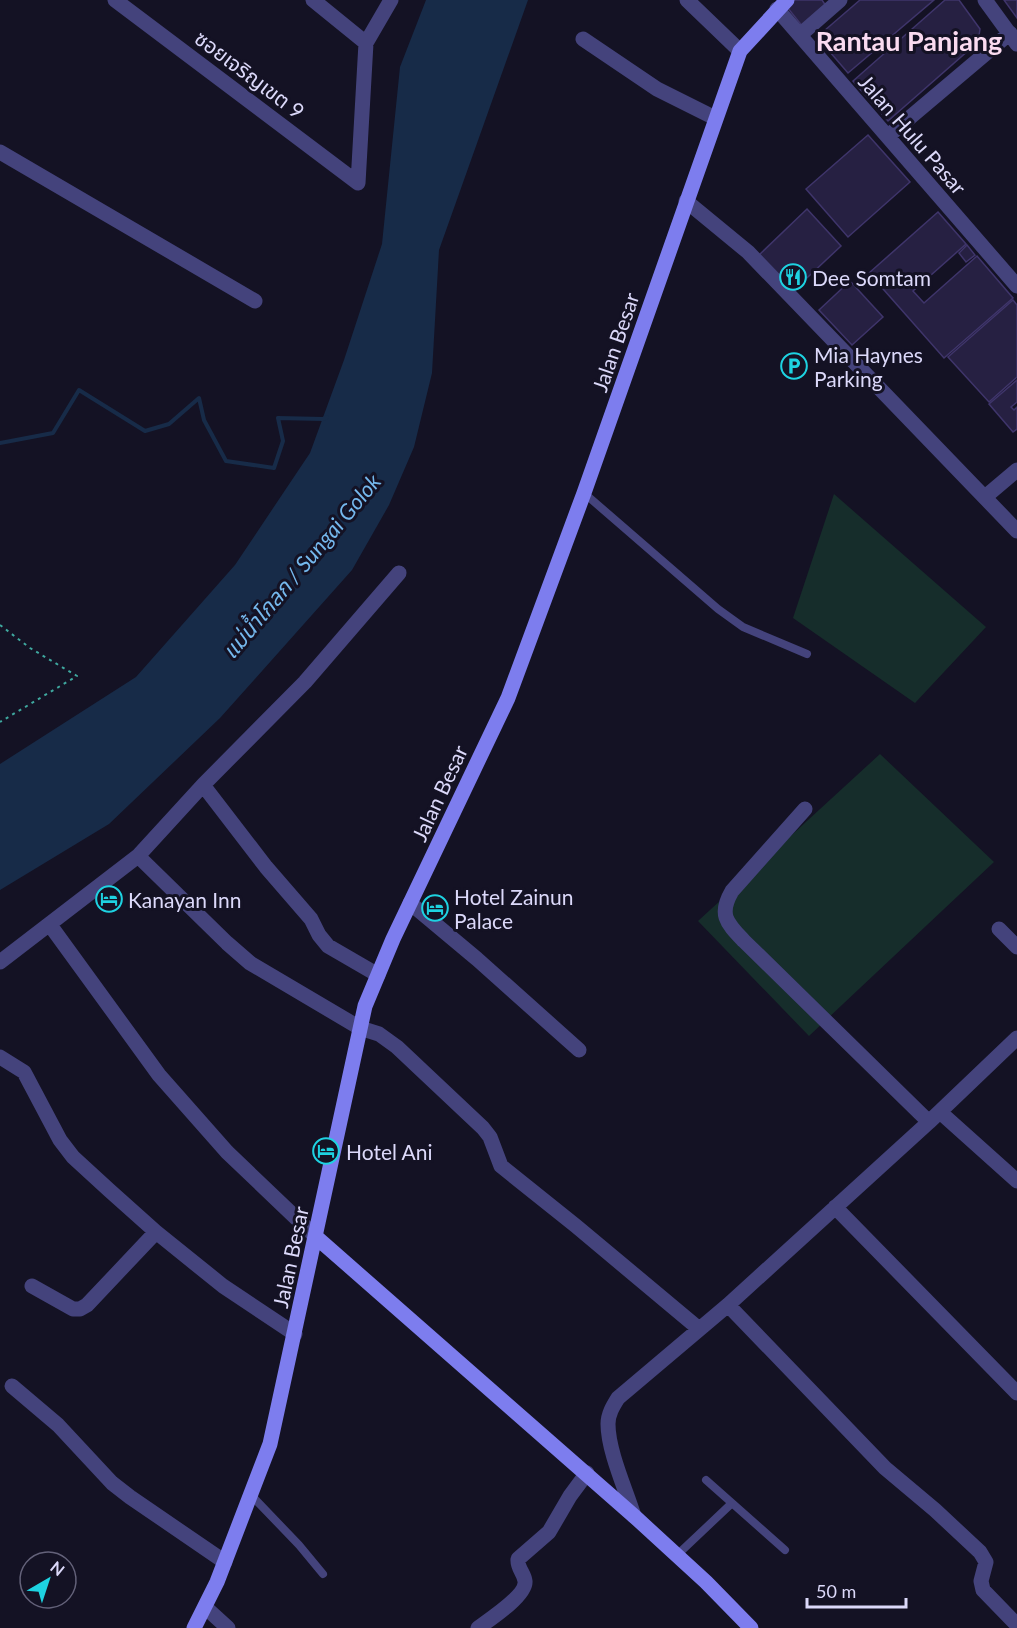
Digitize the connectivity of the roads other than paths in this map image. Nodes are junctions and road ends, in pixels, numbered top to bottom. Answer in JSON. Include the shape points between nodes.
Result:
{"nodes":[{"id":1,"x":115,"y":0,"type":"edge"},
{"id":2,"x":313,"y":0,"type":"edge"},
{"id":3,"x":391,"y":0,"type":"edge"},
{"id":4,"x":687,"y":0,"type":"edge"},
{"id":5,"x":840,"y":0,"type":"edge"},
{"id":6,"x":985,"y":0,"type":"edge"},
{"id":7,"x":782,"y":5,"type":"edge"},
{"id":8,"x":800,"y":36,"type":"junction"},
{"id":9,"x":1013,"y":38,"type":"edge"},
{"id":10,"x":583,"y":39,"type":"dead end"},
{"id":11,"x":366,"y":43,"type":"junction"},
{"id":12,"x":740,"y":51,"type":"junction"},
{"id":13,"x":715,"y":118,"type":"junction"},
{"id":14,"x":888,"y":136,"type":"junction"},
{"id":15,"x":0,"y":152,"type":"edge"},
{"id":16,"x":686,"y":201,"type":"junction"},
{"id":17,"x":1017,"y":286,"type":"edge"},
{"id":18,"x":255,"y":302,"type":"dead end"},
{"id":19,"x":1017,"y":470,"type":"edge"},
{"id":20,"x":584,"y":493,"type":"junction"},
{"id":21,"x":985,"y":497,"type":"junction"},
{"id":22,"x":1017,"y":531,"type":"edge"},
{"id":23,"x":399,"y":573,"type":"dead end"},
{"id":24,"x":807,"y":654,"type":"dead end"},
{"id":25,"x":203,"y":785,"type":"junction"},
{"id":26,"x":805,"y":809,"type":"dead end"},
{"id":27,"x":138,"y":856,"type":"junction"},
{"id":28,"x":410,"y":903,"type":"junction"},
{"id":29,"x":50,"y":925,"type":"junction"},
{"id":30,"x":999,"y":929,"type":"dead end"},
{"id":31,"x":1017,"y":947,"type":"edge"},
{"id":32,"x":0,"y":962,"type":"edge"},
{"id":33,"x":378,"y":975,"type":"junction"},
{"id":34,"x":360,"y":1028,"type":"junction"},
{"id":35,"x":1017,"y":1038,"type":"edge"},
{"id":36,"x":579,"y":1050,"type":"dead end"},
{"id":37,"x":0,"y":1057,"type":"edge"},
{"id":38,"x":934,"y":1117,"type":"junction"},
{"id":39,"x":1017,"y":1181,"type":"edge"},
{"id":40,"x":835,"y":1207,"type":"junction"},
{"id":41,"x":156,"y":1232,"type":"junction"},
{"id":42,"x":316,"y":1237,"type":"junction"},
{"id":43,"x":32,"y":1286,"type":"dead end"},
{"id":44,"x":728,"y":1305,"type":"junction"},
{"id":45,"x":698,"y":1328,"type":"junction"},
{"id":46,"x":295,"y":1334,"type":"junction"},
{"id":47,"x":12,"y":1386,"type":"dead end"},
{"id":48,"x":1017,"y":1393,"type":"edge"},
{"id":49,"x":587,"y":1473,"type":"junction"},
{"id":50,"x":706,"y":1480,"type":"dead end"},
{"id":51,"x":251,"y":1496,"type":"junction"},
{"id":52,"x":731,"y":1503,"type":"junction"},
{"id":53,"x":634,"y":1516,"type":"junction"},
{"id":54,"x":785,"y":1550,"type":"dead end"},
{"id":55,"x":676,"y":1556,"type":"junction"},
{"id":56,"x":225,"y":1562,"type":"junction"},
{"id":57,"x":323,"y":1574,"type":"dead end"},
{"id":58,"x":205,"y":1607,"type":"junction"},
{"id":59,"x":1017,"y":1625,"type":"edge"},
{"id":60,"x":194,"y":1628,"type":"edge"},
{"id":61,"x":228,"y":1628,"type":"edge"},
{"id":62,"x":478,"y":1628,"type":"edge"},
{"id":63,"x":751,"y":1628,"type":"edge"}],
"edges":[{"from":1,"to":11,"type":"street","name":"ซอยเจริญเขต 9","via":[[358,183]]},
{"from":2,"to":11,"type":"street"},
{"from":3,"to":11,"type":"street"},
{"from":4,"to":12,"type":"street"},
{"from":5,"to":8,"type":"street"},
{"from":6,"to":9,"type":"street"},
{"from":7,"to":8,"type":"street","name":"Jalan Hulu Pasar"},
{"from":7,"to":12,"type":"main road","name":"Jalan Besar"},
{"from":8,"to":14,"type":"street","name":"Jalan Hulu Pasar"},
{"from":9,"to":14,"type":"street"},
{"from":10,"to":13,"type":"street","via":[[657,89]]},
{"from":12,"to":13,"type":"main road","name":"Jalan Besar"},
{"from":13,"to":16,"type":"main road","name":"Jalan Besar"},
{"from":14,"to":17,"type":"street","name":"Jalan Hulu Pasar"},
{"from":15,"to":18,"type":"street"},
{"from":16,"to":20,"type":"main road","name":"Jalan Besar"},
{"from":16,"to":21,"type":"street","via":[[748,252]]},
{"from":19,"to":21,"type":"street"},
{"from":20,"to":24,"type":"lane","via":[[718,609],[743,627]]},
{"from":20,"to":28,"type":"main road","name":"Jalan Besar","via":[[508,698]]},
{"from":21,"to":22,"type":"street"},
{"from":23,"to":25,"type":"street","via":[[305,682]]},
{"from":25,"to":27,"type":"street"},
{"from":25,"to":33,"type":"street","via":[[311,919],[328,946]]},
{"from":26,"to":38,"type":"street","via":[[732,891],[725,915],[744,941]]},
{"from":27,"to":29,"type":"street"},
{"from":27,"to":34,"type":"street","via":[[250,963]]},
{"from":28,"to":33,"type":"main road","name":"Jalan Besar"},
{"from":28,"to":36,"type":"street"},
{"from":29,"to":32,"type":"street"},
{"from":29,"to":42,"type":"street","via":[[159,1075],[227,1152]]},
{"from":30,"to":31,"type":"street"},
{"from":33,"to":34,"type":"main road","name":"Jalan Besar","via":[[364,1006]]},
{"from":34,"to":42,"type":"main road","name":"Jalan Besar"},
{"from":34,"to":45,"type":"street","via":[[379,1034],[397,1047],[483,1128],[501,1166]]},
{"from":35,"to":38,"type":"street"},
{"from":37,"to":41,"type":"street","via":[[24,1072],[73,1157]]},
{"from":38,"to":39,"type":"street"},
{"from":38,"to":40,"type":"street"},
{"from":40,"to":44,"type":"street"},
{"from":40,"to":48,"type":"street"},
{"from":41,"to":43,"type":"street","via":[[80,1309],[73,1309]]},
{"from":41,"to":46,"type":"street","via":[[223,1286]]},
{"from":42,"to":46,"type":"main road","name":"Jalan Besar"},
{"from":42,"to":49,"type":"main road"},
{"from":44,"to":45,"type":"street"},
{"from":44,"to":59,"type":"street","via":[[885,1468],[980,1552],[986,1562],[982,1590]]},
{"from":45,"to":53,"type":"street","via":[[625,1390],[611,1410],[610,1441]]},
{"from":46,"to":51,"type":"main road","name":"Jalan Besar","via":[[270,1444]]},
{"from":47,"to":56,"type":"street","via":[[58,1425],[112,1483]]},
{"from":49,"to":53,"type":"main road"},
{"from":49,"to":62,"type":"street","via":[[549,1532],[518,1559],[524,1589]]},
{"from":50,"to":52,"type":"lane"},
{"from":51,"to":56,"type":"main road","name":"Jalan Besar"},
{"from":51,"to":57,"type":"lane"},
{"from":52,"to":54,"type":"lane"},
{"from":52,"to":55,"type":"lane"},
{"from":53,"to":55,"type":"main road"},
{"from":55,"to":63,"type":"main road"},
{"from":56,"to":58,"type":"main road","name":"Jalan Besar"},
{"from":58,"to":60,"type":"main road","name":"Jalan Besar"},
{"from":58,"to":61,"type":"street"}]}
